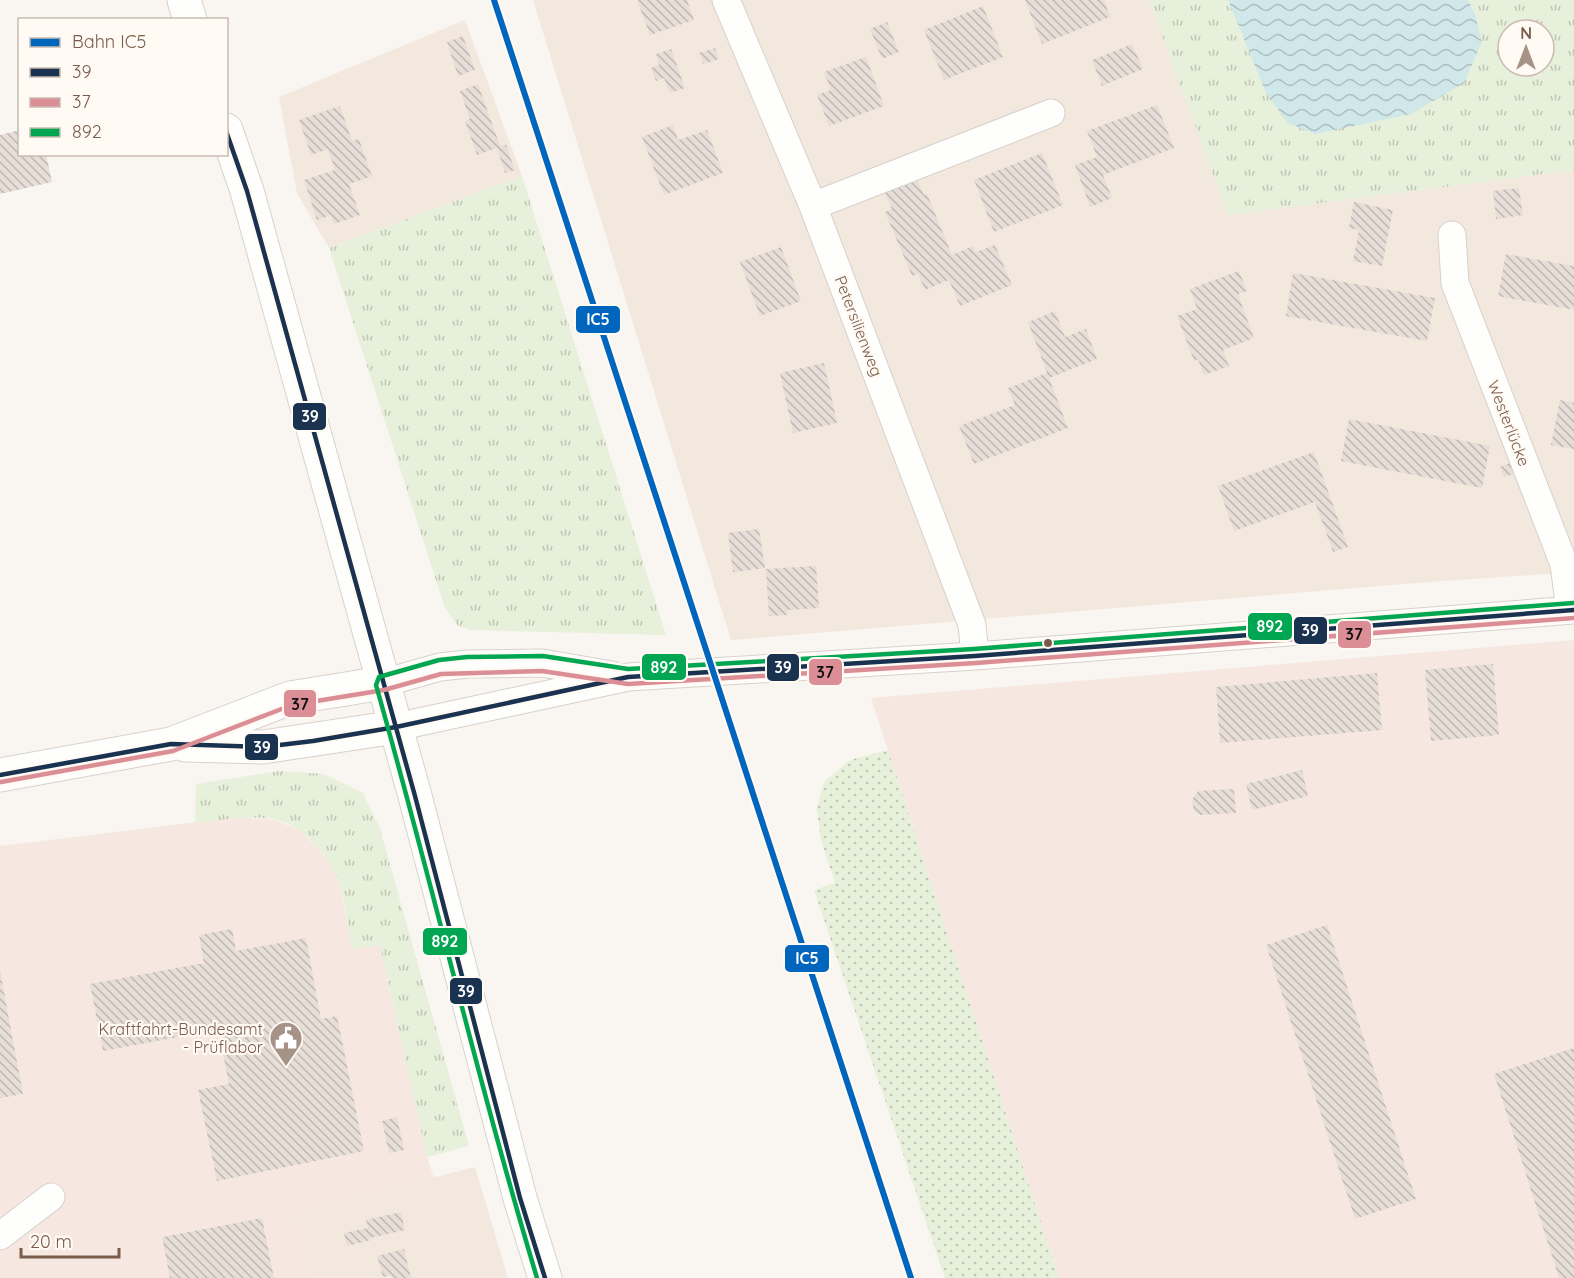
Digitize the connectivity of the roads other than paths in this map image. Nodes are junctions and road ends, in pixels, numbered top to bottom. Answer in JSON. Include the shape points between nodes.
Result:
{"nodes":[{"id":1,"x":184,"y":0,"type":"edge"},
{"id":2,"x":726,"y":0,"type":"edge"},
{"id":3,"x":189,"y":18,"type":"edge"},
{"id":4,"x":1051,"y":113,"type":"dead end"},
{"id":5,"x":228,"y":136,"type":"edge"},
{"id":6,"x":813,"y":206,"type":"junction"},
{"id":7,"x":1452,"y":235,"type":"dead end"},
{"id":8,"x":1572,"y":610,"type":"edge"},
{"id":9,"x":975,"y":656,"type":"junction"},
{"id":10,"x":628,"y":677,"type":"junction"},
{"id":11,"x":383,"y":683,"type":"junction"},
{"id":12,"x":396,"y":727,"type":"junction"},
{"id":13,"x":171,"y":744,"type":"junction"},
{"id":14,"x":0,"y":774,"type":"edge"},
{"id":15,"x":51,"y":1197,"type":"dead end"},
{"id":16,"x":0,"y":1236,"type":"edge"},
{"id":17,"x":545,"y":1278,"type":"edge"}],
"edges":[{"from":1,"to":3,"type":"main road"},
{"from":2,"to":6,"type":"street","name":"Petersilienweg"},
{"from":4,"to":6,"type":"street"},
{"from":5,"to":11,"type":"main road"},
{"from":6,"to":9,"type":"street","name":"Petersilienweg","via":[[972,625]]},
{"from":7,"to":8,"type":"street","name":"Westerlücke","via":[[1455,284],[1564,564]]},
{"from":8,"to":9,"type":"street"},
{"from":9,"to":10,"type":"street"},
{"from":10,"to":11,"type":"street","via":[[542,663],[511,663],[440,667]]},
{"from":10,"to":12,"type":"street"},
{"from":11,"to":12,"type":"main road"},
{"from":11,"to":13,"type":"main road","via":[[290,699]]},
{"from":12,"to":13,"type":"main road","via":[[263,747]]},
{"from":12,"to":17,"type":"main road","via":[[520,1198]]},
{"from":13,"to":14,"type":"main road"},
{"from":15,"to":16,"type":"street"}]}
